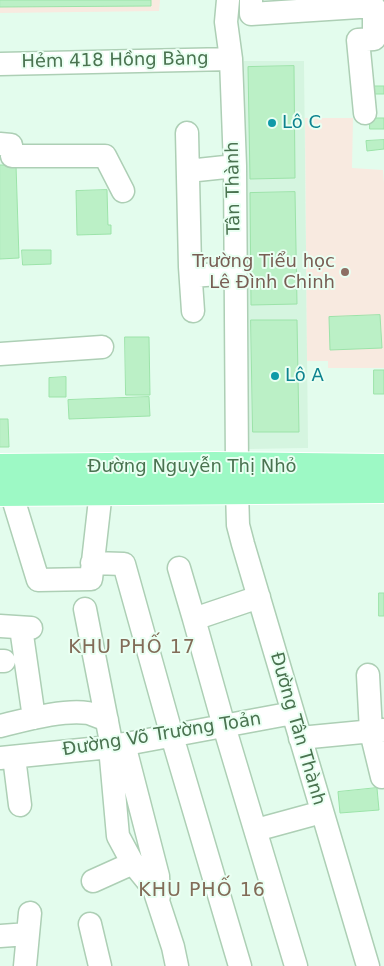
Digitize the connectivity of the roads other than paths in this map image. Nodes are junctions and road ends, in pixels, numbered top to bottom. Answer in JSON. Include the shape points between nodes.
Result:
{"nodes":[{"id":1,"x":228,"y":0,"type":"edge"},
{"id":2,"x":251,"y":0,"type":"edge"},
{"id":3,"x":358,"y":4,"type":"edge"},
{"id":4,"x":379,"y":24,"type":"edge"},
{"id":5,"x":231,"y":59,"type":"junction"},
{"id":6,"x":0,"y":64,"type":"edge"},
{"id":7,"x":365,"y":113,"type":"dead end"},
{"id":8,"x":187,"y":133,"type":"dead end"},
{"id":9,"x":0,"y":144,"type":"edge"},
{"id":10,"x":234,"y":166,"type":"junction"},
{"id":11,"x":188,"y":171,"type":"junction"},
{"id":12,"x":123,"y":191,"type":"dead end"},
{"id":13,"x":234,"y":273,"type":"junction"},
{"id":14,"x":191,"y":276,"type":"junction"},
{"id":15,"x":193,"y":310,"type":"dead end"},
{"id":16,"x":102,"y":347,"type":"dead end"},
{"id":17,"x":0,"y":354,"type":"edge"},
{"id":18,"x":384,"y":468,"type":"edge"},
{"id":19,"x":237,"y":478,"type":"junction"},
{"id":20,"x":4,"y":484,"type":"edge"},
{"id":21,"x":384,"y":489,"type":"edge"},
{"id":22,"x":101,"y":491,"type":"junction"},
{"id":23,"x":179,"y":568,"type":"dead end"},
{"id":24,"x":91,"y":571,"type":"junction"},
{"id":25,"x":258,"y":597,"type":"junction"},
{"id":26,"x":85,"y":609,"type":"dead end"},
{"id":27,"x":194,"y":619,"type":"junction"},
{"id":28,"x":17,"y":627,"type":"edge"},
{"id":29,"x":368,"y":675,"type":"dead end"},
{"id":30,"x":293,"y":713,"type":"junction"},
{"id":31,"x":34,"y":718,"type":"junction"},
{"id":32,"x":107,"y":720,"type":"junction"},
{"id":33,"x":0,"y":726,"type":"edge"},
{"id":34,"x":224,"y":726,"type":"junction"},
{"id":35,"x":377,"y":731,"type":"edge"},
{"id":36,"x":172,"y":736,"type":"junction"},
{"id":37,"x":300,"y":738,"type":"junction"},
{"id":38,"x":116,"y":746,"type":"junction"},
{"id":39,"x":7,"y":757,"type":"edge"},
{"id":40,"x":382,"y":777,"type":"dead end"},
{"id":41,"x":20,"y":805,"type":"dead end"},
{"id":42,"x":322,"y":812,"type":"junction"},
{"id":43,"x":256,"y":830,"type":"junction"},
{"id":44,"x":133,"y":863,"type":"junction"},
{"id":45,"x":93,"y":881,"type":"dead end"},
{"id":46,"x":158,"y":902,"type":"junction"},
{"id":47,"x":90,"y":924,"type":"dead end"},
{"id":48,"x":0,"y":936,"type":"edge"},
{"id":49,"x":25,"y":966,"type":"edge"},
{"id":50,"x":100,"y":966,"type":"edge"},
{"id":51,"x":177,"y":966,"type":"edge"},
{"id":52,"x":240,"y":966,"type":"edge"},
{"id":53,"x":296,"y":966,"type":"edge"},
{"id":54,"x":368,"y":966,"type":"edge"}],
"edges":[{"from":1,"to":5,"type":"street","name":"Tân Thành","via":[[226,22]]},
{"from":2,"to":3,"type":"street","via":[[251,14]]},
{"from":3,"to":4,"type":"street","via":[[374,7]]},
{"from":4,"to":7,"type":"street","via":[[374,39],[358,40]]},
{"from":5,"to":6,"type":"street","name":"Hẻm 418 Hồng Bàng"},
{"from":5,"to":10,"type":"street","name":"Tân Thành"},
{"from":8,"to":11,"type":"street"},
{"from":9,"to":12,"type":"street","via":[[11,145],[12,156],[105,156]]},
{"from":10,"to":11,"type":"street"},
{"from":10,"to":13,"type":"street","name":"Tân Thành"},
{"from":11,"to":14,"type":"street"},
{"from":13,"to":14,"type":"street"},
{"from":13,"to":19,"type":"street","name":"Tân Thành"},
{"from":14,"to":15,"type":"street"},
{"from":16,"to":17,"type":"street"},
{"from":18,"to":19,"type":"main road","name":"Đường Nguyễn Thị Nhỏ"},
{"from":19,"to":20,"type":"main road","name":"Đường Nguyễn Thị Nhỏ"},
{"from":19,"to":21,"type":"main road","name":"Đường Nguyễn Thị Nhỏ"},
{"from":19,"to":22,"type":"main road","name":"Đường Nguyễn Thị Nhỏ"},
{"from":19,"to":25,"type":"street","name":"Đường Tân Thành","via":[[238,525]]},
{"from":20,"to":22,"type":"main road","name":"Đường Nguyễn Thị Nhỏ"},
{"from":20,"to":24,"type":"street","via":[[38,580]]},
{"from":22,"to":24,"type":"street"},
{"from":23,"to":27,"type":"street"},
{"from":24,"to":36,"type":"street","via":[[124,564]]},
{"from":25,"to":27,"type":"street"},
{"from":25,"to":30,"type":"street","name":"Đường Tân Thành"},
{"from":26,"to":32,"type":"street"},
{"from":27,"to":34,"type":"street"},
{"from":28,"to":31,"type":"street"},
{"from":29,"to":35,"type":"street"},
{"from":30,"to":34,"type":"street","name":"Đường Võ Trường Toản"},
{"from":30,"to":37,"type":"street","name":"Đường Tân Thành"},
{"from":31,"to":32,"type":"street","via":[[77,713]]},
{"from":31,"to":33,"type":"street"},
{"from":32,"to":38,"type":"street"},
{"from":34,"to":36,"type":"street","name":"Đường Võ Trường Toản"},
{"from":34,"to":43,"type":"street"},
{"from":35,"to":37,"type":"street"},
{"from":35,"to":40,"type":"street"},
{"from":36,"to":38,"type":"street","name":"Đường Võ Trường Toản"},
{"from":36,"to":52,"type":"street"},
{"from":37,"to":42,"type":"street","name":"Đường Tân Thành"},
{"from":38,"to":39,"type":"street","name":"Đường Võ Trường Toản"},
{"from":38,"to":44,"type":"street","via":[[118,836]]},
{"from":38,"to":46,"type":"street","via":[[158,876]]},
{"from":39,"to":41,"type":"street"},
{"from":42,"to":43,"type":"street"},
{"from":42,"to":54,"type":"street","name":"Đường Tân Thành"},
{"from":43,"to":53,"type":"street"},
{"from":44,"to":45,"type":"street"},
{"from":44,"to":46,"type":"street","via":[[154,890]]},
{"from":46,"to":51,"type":"street"},
{"from":47,"to":50,"type":"street"},
{"from":48,"to":49,"type":"street","via":[[29,924]]}]}
